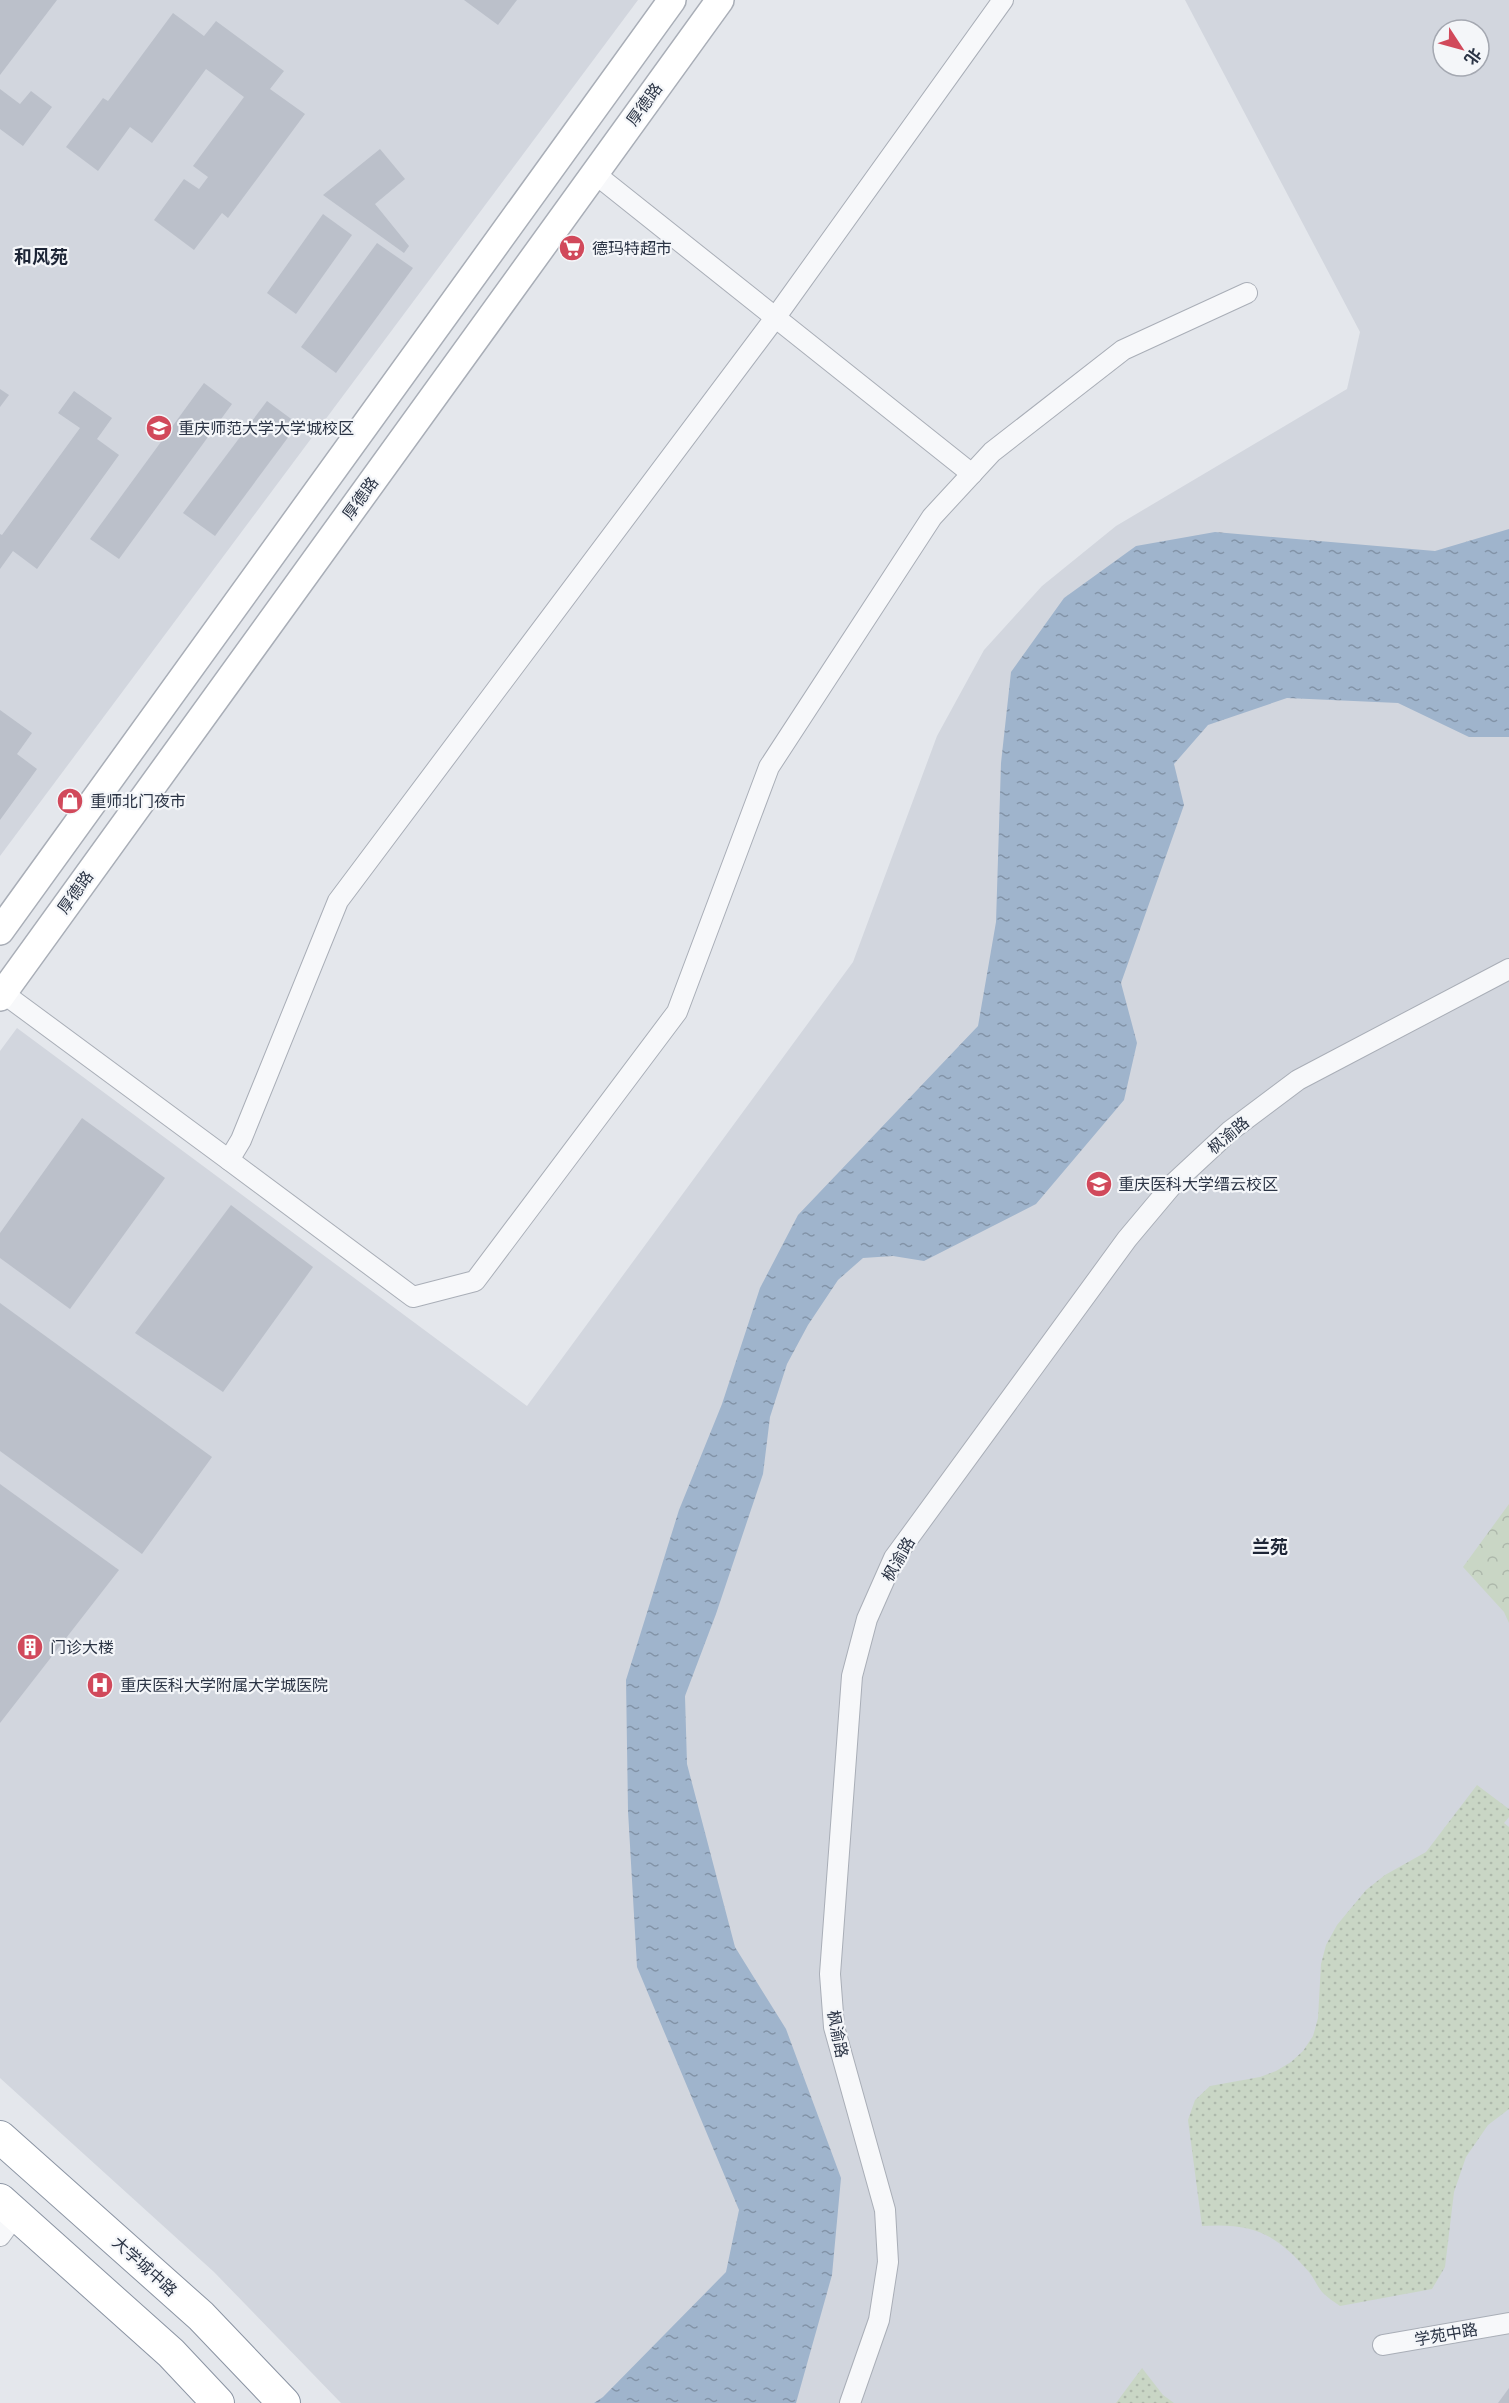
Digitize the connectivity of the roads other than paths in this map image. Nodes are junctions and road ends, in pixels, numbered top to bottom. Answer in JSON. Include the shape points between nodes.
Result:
{"nodes":[{"id":1,"x":672,"y":0,"type":"edge"},
{"id":2,"x":720,"y":0,"type":"edge"},
{"id":3,"x":1003,"y":0,"type":"edge"},
{"id":4,"x":594,"y":173,"type":"junction"},
{"id":5,"x":1247,"y":293,"type":"dead end"},
{"id":6,"x":776,"y":318,"type":"junction"},
{"id":7,"x":972,"y":474,"type":"junction"},
{"id":8,"x":0,"y":931,"type":"edge"},
{"id":9,"x":1509,"y":969,"type":"edge"},
{"id":10,"x":2,"y":995,"type":"edge"},
{"id":11,"x":229,"y":1160,"type":"junction"},
{"id":12,"x":0,"y":2137,"type":"edge"},
{"id":13,"x":5,"y":2216,"type":"edge"},
{"id":14,"x":1509,"y":2323,"type":"edge"},
{"id":15,"x":1383,"y":2345,"type":"dead end"},
{"id":16,"x":218,"y":2403,"type":"edge"},
{"id":17,"x":284,"y":2403,"type":"edge"},
{"id":18,"x":850,"y":2403,"type":"edge"}],
"edges":[{"from":1,"to":8,"type":"main road"},
{"from":2,"to":4,"type":"main road","name":"厚德路"},
{"from":3,"to":6,"type":"street"},
{"from":4,"to":6,"type":"street"},
{"from":4,"to":10,"type":"main road","name":"厚德路"},
{"from":5,"to":7,"type":"street","via":[[1123,350],[992,452]]},
{"from":6,"to":7,"type":"street"},
{"from":6,"to":11,"type":"street","via":[[338,901],[241,1140]]},
{"from":7,"to":11,"type":"street","via":[[932,517],[769,767],[676,1012],[475,1281],[413,1297]]},
{"from":9,"to":18,"type":"street","name":"枫渝路","via":[[1298,1080],[1230,1131],[1174,1183],[1127,1239],[894,1558],[867,1619],[852,1676],[830,1974],[834,2028],[885,2210],[888,2262],[879,2320]]},
{"from":10,"to":11,"type":"street"},
{"from":12,"to":17,"type":"highway","name":"大学城中路","via":[[201,2316]]},
{"from":13,"to":16,"type":"highway","via":[[171,2353]]},
{"from":14,"to":15,"type":"street","name":"学苑中路"}]}
